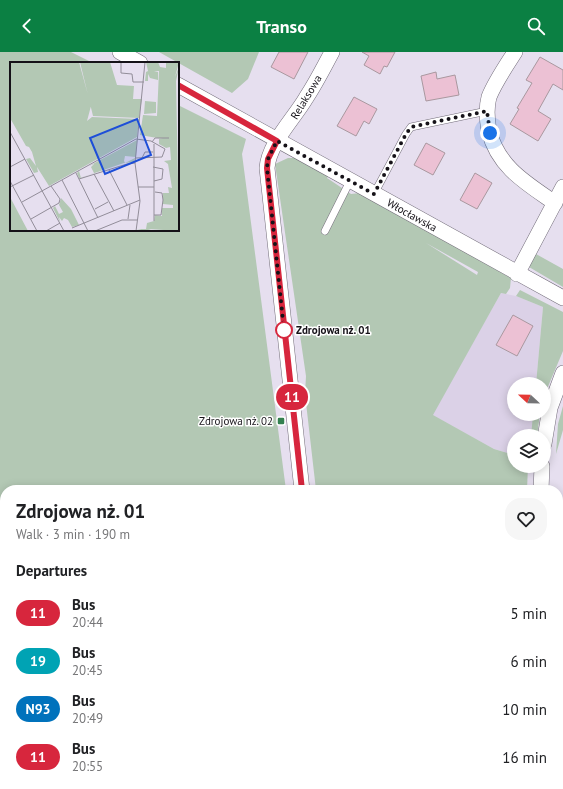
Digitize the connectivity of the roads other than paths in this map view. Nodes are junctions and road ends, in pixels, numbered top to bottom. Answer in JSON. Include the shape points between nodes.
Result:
{"nodes":[{"id":1,"x":120,"y":52,"type":"edge"},
{"id":2,"x":332,"y":52,"type":"edge"},
{"id":3,"x":515,"y":52,"type":"edge"},
{"id":4,"x":138,"y":62,"type":"edge"},
{"id":5,"x":179,"y":86,"type":"edge"},
{"id":6,"x":487,"y":111,"type":"junction"},
{"id":7,"x":277,"y":141,"type":"junction"},
{"id":8,"x":350,"y":181,"type":"junction"},
{"id":9,"x":563,"y":187,"type":"edge"},
{"id":10,"x":374,"y":194,"type":"junction"},
{"id":11,"x":555,"y":203,"type":"junction"},
{"id":12,"x":325,"y":231,"type":"dead end"},
{"id":13,"x":517,"y":274,"type":"junction"},
{"id":14,"x":563,"y":298,"type":"edge"},
{"id":15,"x":563,"y":373,"type":"edge"},
{"id":16,"x":546,"y":429,"type":"edge"},
{"id":17,"x":542,"y":473,"type":"edge"},
{"id":18,"x":301,"y":485,"type":"edge"},
{"id":19,"x":541,"y":485,"type":"edge"}],
"edges":[{"from":1,"to":4,"type":"street"},
{"from":2,"to":7,"type":"street","name":"Relaksowa","via":[[307,98]]},
{"from":3,"to":6,"type":"street","via":[[490,97]]},
{"from":5,"to":7,"type":"street","name":"Włocławska"},
{"from":6,"to":10,"type":"lane","via":[[411,127]]},
{"from":6,"to":11,"type":"street","via":[[491,138],[500,158],[520,179]]},
{"from":7,"to":8,"type":"street","name":"Włocławska"},
{"from":7,"to":18,"type":"street","name":"Relaksowa","via":[[268,159],[267,168]]},
{"from":8,"to":10,"type":"street","name":"Włocławska"},
{"from":8,"to":12,"type":"lane"},
{"from":9,"to":11,"type":"street"},
{"from":10,"to":13,"type":"street","name":"Włocławska"},
{"from":11,"to":13,"type":"street"},
{"from":13,"to":14,"type":"street","name":"Włocławska"},
{"from":15,"to":16,"type":"street","via":[[549,413]]},
{"from":17,"to":19,"type":"street"}]}
